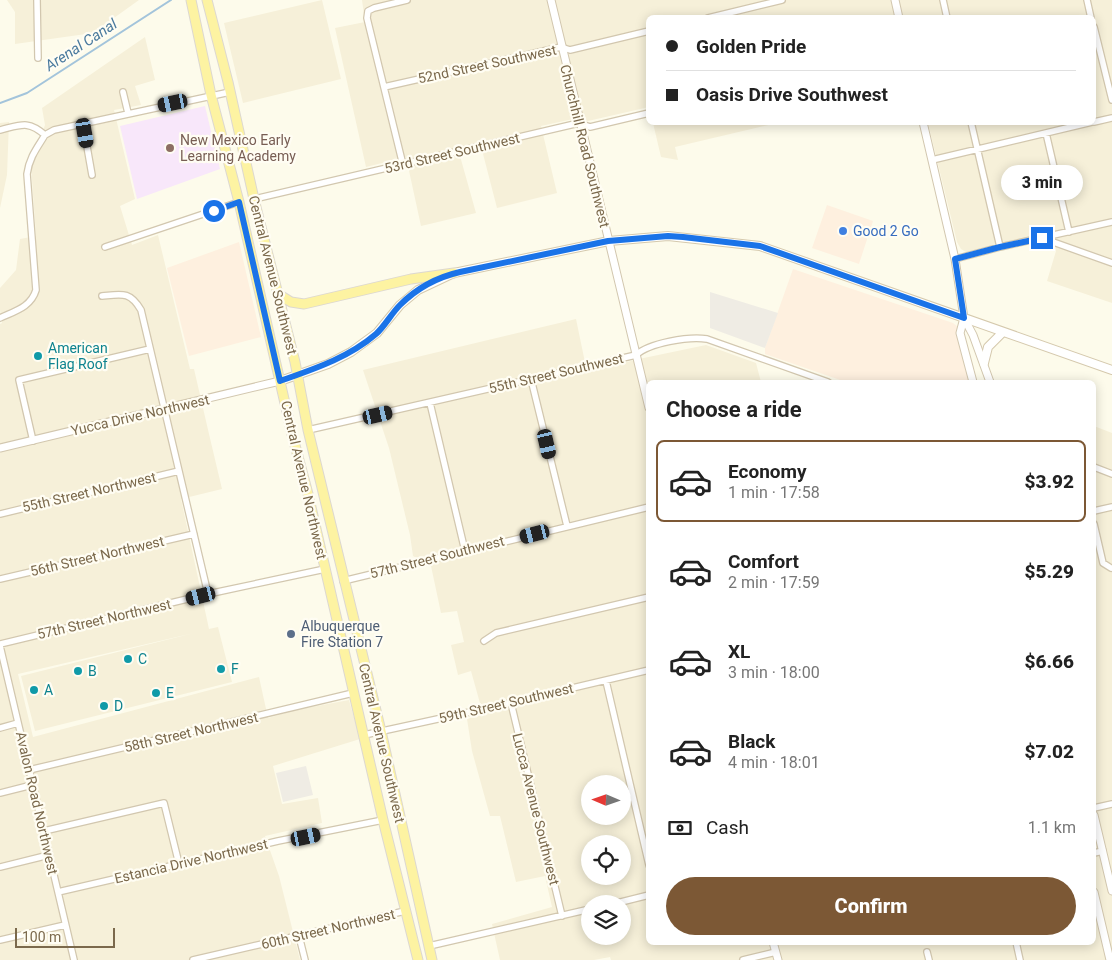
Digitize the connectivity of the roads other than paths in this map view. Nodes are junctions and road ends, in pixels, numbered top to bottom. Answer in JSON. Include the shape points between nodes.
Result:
{"nodes":[{"id":1,"x":37,"y":0,"type":"edge"},
{"id":2,"x":407,"y":0,"type":"edge"},
{"id":3,"x":551,"y":0,"type":"edge"},
{"id":4,"x":782,"y":0,"type":"edge"},
{"id":5,"x":895,"y":0,"type":"edge"},
{"id":6,"x":943,"y":0,"type":"edge"},
{"id":7,"x":1087,"y":0,"type":"edge"},
{"id":8,"x":207,"y":2,"type":"edge"},
{"id":9,"x":192,"y":3,"type":"edge"},
{"id":10,"x":720,"y":15,"type":"edge"},
{"id":11,"x":898,"y":15,"type":"edge"},
{"id":12,"x":946,"y":15,"type":"edge"},
{"id":13,"x":1090,"y":15,"type":"edge"},
{"id":14,"x":646,"y":32,"type":"edge"},
{"id":15,"x":1096,"y":35,"type":"edge"},
{"id":16,"x":561,"y":47,"type":"junction"},
{"id":17,"x":38,"y":58,"type":"dead end"},
{"id":18,"x":384,"y":87,"type":"junction"},
{"id":19,"x":123,"y":92,"type":"dead end"},
{"id":20,"x":230,"y":92,"type":"junction"},
{"id":21,"x":211,"y":96,"type":"junction"},
{"id":22,"x":1112,"y":100,"type":"edge"},
{"id":23,"x":128,"y":113,"type":"junction"},
{"id":24,"x":646,"y":114,"type":"edge"},
{"id":25,"x":1112,"y":118,"type":"edge"},
{"id":26,"x":1096,"y":121,"type":"edge"},
{"id":27,"x":579,"y":123,"type":"junction"},
{"id":28,"x":83,"y":124,"type":"junction"},
{"id":29,"x":924,"y":125,"type":"edge"},
{"id":30,"x":972,"y":125,"type":"edge"},
{"id":31,"x":1081,"y":125,"type":"edge"},
{"id":32,"x":0,"y":130,"type":"edge"},
{"id":33,"x":1046,"y":134,"type":"junction"},
{"id":34,"x":45,"y":135,"type":"junction"},
{"id":35,"x":977,"y":149,"type":"junction"},
{"id":36,"x":932,"y":160,"type":"junction"},
{"id":37,"x":403,"y":165,"type":"junction"},
{"id":38,"x":92,"y":175,"type":"dead end"},
{"id":39,"x":254,"y":199,"type":"junction"},
{"id":40,"x":239,"y":202,"type":"junction"},
{"id":41,"x":1112,"y":222,"type":"edge"},
{"id":42,"x":1069,"y":232,"type":"junction"},
{"id":43,"x":1042,"y":238,"type":"junction"},
{"id":44,"x":608,"y":241,"type":"junction"},
{"id":45,"x":105,"y":247,"type":"dead end"},
{"id":46,"x":1000,"y":247,"type":"junction"},
{"id":47,"x":955,"y":259,"type":"junction"},
{"id":48,"x":1112,"y":263,"type":"edge"},
{"id":49,"x":454,"y":273,"type":"junction"},
{"id":50,"x":278,"y":294,"type":"junction"},
{"id":51,"x":102,"y":296,"type":"dead end"},
{"id":52,"x":0,"y":318,"type":"edge"},
{"id":53,"x":964,"y":318,"type":"junction"},
{"id":54,"x":1003,"y":332,"type":"junction"},
{"id":55,"x":150,"y":349,"type":"junction"},
{"id":56,"x":636,"y":355,"type":"junction"},
{"id":57,"x":984,"y":363,"type":"junction"},
{"id":58,"x":1112,"y":370,"type":"edge"},
{"id":59,"x":297,"y":375,"type":"junction"},
{"id":60,"x":532,"y":379,"type":"junction"},
{"id":61,"x":822,"y":380,"type":"edge"},
{"id":62,"x":972,"y":380,"type":"edge"},
{"id":63,"x":989,"y":380,"type":"edge"},
{"id":64,"x":280,"y":381,"type":"junction"},
{"id":65,"x":646,"y":396,"type":"edge"},
{"id":66,"x":430,"y":403,"type":"junction"},
{"id":67,"x":164,"y":410,"type":"junction"},
{"id":68,"x":308,"y":430,"type":"junction"},
{"id":69,"x":33,"y":441,"type":"junction"},
{"id":70,"x":0,"y":448,"type":"edge"},
{"id":71,"x":1096,"y":468,"type":"edge"},
{"id":72,"x":179,"y":471,"type":"junction"},
{"id":73,"x":1112,"y":474,"type":"edge"},
{"id":74,"x":1112,"y":507,"type":"edge"},
{"id":75,"x":646,"y":508,"type":"edge"},
{"id":76,"x":1096,"y":511,"type":"edge"},
{"id":77,"x":0,"y":514,"type":"edge"},
{"id":78,"x":567,"y":526,"type":"junction"},
{"id":79,"x":1096,"y":533,"type":"edge"},
{"id":80,"x":194,"y":534,"type":"junction"},
{"id":81,"x":465,"y":550,"type":"junction"},
{"id":82,"x":1111,"y":568,"type":"edge"},
{"id":83,"x":325,"y":569,"type":"junction"},
{"id":84,"x":0,"y":579,"type":"edge"},
{"id":85,"x":343,"y":581,"type":"junction"},
{"id":86,"x":208,"y":594,"type":"junction"},
{"id":87,"x":646,"y":598,"type":"edge"},
{"id":88,"x":484,"y":642,"type":"dead end"},
{"id":89,"x":0,"y":645,"type":"edge"},
{"id":90,"x":2,"y":661,"type":"edge"},
{"id":91,"x":646,"y":671,"type":"edge"},
{"id":92,"x":606,"y":681,"type":"junction"},
{"id":93,"x":353,"y":693,"type":"junction"},
{"id":94,"x":510,"y":703,"type":"junction"},
{"id":95,"x":18,"y":723,"type":"junction"},
{"id":96,"x":0,"y":728,"type":"edge"},
{"id":97,"x":381,"y":732,"type":"junction"},
{"id":98,"x":364,"y":735,"type":"junction"},
{"id":99,"x":28,"y":770,"type":"junction"},
{"id":100,"x":32,"y":785,"type":"junction"},
{"id":101,"x":0,"y":793,"type":"edge"},
{"id":102,"x":1112,"y":804,"type":"edge"},
{"id":103,"x":1096,"y":808,"type":"edge"},
{"id":104,"x":383,"y":820,"type":"junction"},
{"id":105,"x":1096,"y":824,"type":"edge"},
{"id":106,"x":44,"y":832,"type":"junction"},
{"id":107,"x":1102,"y":851,"type":"junction"},
{"id":108,"x":646,"y":852,"type":"edge"},
{"id":109,"x":1096,"y":852,"type":"edge"},
{"id":110,"x":49,"y":855,"type":"junction"},
{"id":111,"x":179,"y":864,"type":"junction"},
{"id":112,"x":0,"y":867,"type":"edge"},
{"id":113,"x":1112,"y":891,"type":"edge"},
{"id":114,"x":58,"y":892,"type":"junction"},
{"id":115,"x":646,"y":896,"type":"edge"},
{"id":116,"x":631,"y":900,"type":"edge"},
{"id":117,"x":1096,"y":900,"type":"edge"},
{"id":118,"x":405,"y":911,"type":"junction"},
{"id":119,"x":581,"y":911,"type":"edge"},
{"id":120,"x":562,"y":916,"type":"junction"},
{"id":121,"x":65,"y":925,"type":"junction"},
{"id":122,"x":298,"y":936,"type":"junction"},
{"id":123,"x":0,"y":940,"type":"edge"},
{"id":124,"x":774,"y":945,"type":"edge"},
{"id":125,"x":1017,"y":945,"type":"edge"},
{"id":126,"x":429,"y":946,"type":"junction"},
{"id":127,"x":776,"y":952,"type":"junction"},
{"id":128,"x":927,"y":952,"type":"dead end"},
{"id":129,"x":74,"y":960,"type":"edge"},
{"id":130,"x":193,"y":960,"type":"edge"},
{"id":131,"x":306,"y":960,"type":"edge"},
{"id":132,"x":418,"y":960,"type":"edge"},
{"id":133,"x":432,"y":960,"type":"edge"},
{"id":134,"x":743,"y":960,"type":"edge"},
{"id":135,"x":778,"y":960,"type":"edge"},
{"id":136,"x":929,"y":960,"type":"edge"},
{"id":137,"x":1020,"y":960,"type":"edge"},
{"id":138,"x":1110,"y":960,"type":"edge"}],
"edges":[{"from":1,"to":17,"type":"street"},
{"from":2,"to":18,"type":"street","via":[[368,11]]},
{"from":3,"to":16,"type":"street","name":"Churchhill Road Southwest"},
{"from":4,"to":10,"type":"street"},
{"from":5,"to":11,"type":"street"},
{"from":6,"to":12,"type":"street"},
{"from":7,"to":13,"type":"street"},
{"from":8,"to":20,"type":"main road","name":"Central Avenue Southwest"},
{"from":9,"to":21,"type":"main road","name":"Central Avenue Northwest"},
{"from":14,"to":16,"type":"street","name":"52nd Street Southwest","via":[[570,50]]},
{"from":15,"to":22,"type":"street"},
{"from":16,"to":18,"type":"street","name":"52nd Street Southwest"},
{"from":16,"to":27,"type":"street","name":"Churchhill Road Southwest"},
{"from":18,"to":37,"type":"street"},
{"from":19,"to":23,"type":"street"},
{"from":20,"to":21,"type":"street"},
{"from":20,"to":39,"type":"main road","name":"Central Avenue Southwest"},
{"from":21,"to":23,"type":"street"},
{"from":21,"to":40,"type":"main road","name":"Central Avenue Northwest"},
{"from":23,"to":28,"type":"street"},
{"from":24,"to":27,"type":"street","name":"53rd Street Southwest","via":[[590,127]]},
{"from":25,"to":26,"type":"street"},
{"from":27,"to":37,"type":"street","name":"53rd Street Southwest"},
{"from":27,"to":44,"type":"street","name":"Churchhill Road Southwest"},
{"from":28,"to":34,"type":"street"},
{"from":28,"to":38,"type":"street"},
{"from":29,"to":36,"type":"street"},
{"from":30,"to":35,"type":"street"},
{"from":31,"to":33,"type":"street"},
{"from":32,"to":34,"type":"street","via":[[27,124]]},
{"from":33,"to":35,"type":"street"},
{"from":33,"to":42,"type":"street"},
{"from":34,"to":52,"type":"street","via":[[33,152],[27,174],[36,290],[33,299],[22,308]]},
{"from":35,"to":36,"type":"street"},
{"from":35,"to":46,"type":"street"},
{"from":36,"to":47,"type":"street"},
{"from":37,"to":39,"type":"street","name":"53rd Street Southwest"},
{"from":39,"to":50,"type":"main road","name":"Central Avenue Southwest"},
{"from":40,"to":45,"type":"street"},
{"from":40,"to":64,"type":"main road","name":"Central Avenue Northwest"},
{"from":41,"to":42,"type":"street"},
{"from":42,"to":43,"type":"street"},
{"from":43,"to":46,"type":"street"},
{"from":43,"to":48,"type":"street"},
{"from":44,"to":49,"type":"main road"},
{"from":44,"to":53,"type":"main road","via":[[668,236],[760,246]]},
{"from":44,"to":56,"type":"street","name":"Churchhill Road Southwest"},
{"from":46,"to":47,"type":"street"},
{"from":47,"to":53,"type":"street"},
{"from":49,"to":50,"type":"main road","via":[[412,279],[304,304],[291,302]]},
{"from":49,"to":59,"type":"main road","via":[[418,290],[400,305],[377,333],[351,352]]},
{"from":50,"to":59,"type":"main road","name":"Central Avenue Southwest"},
{"from":51,"to":55,"type":"street","via":[[122,294],[136,301]]},
{"from":53,"to":54,"type":"main road"},
{"from":53,"to":57,"type":"street"},
{"from":53,"to":62,"type":"street","via":[[960,333]]},
{"from":54,"to":57,"type":"main road","via":[[988,347]]},
{"from":54,"to":58,"type":"main road"},
{"from":55,"to":67,"type":"street"},
{"from":55,"to":69,"type":"street","via":[[19,380]]},
{"from":56,"to":60,"type":"street","name":"55th Street Southwest"},
{"from":56,"to":61,"type":"street","name":"55th Street Southwest","via":[[643,349],[699,337]]},
{"from":56,"to":65,"type":"street","name":"Churchhill Road Southwest"},
{"from":57,"to":63,"type":"street"},
{"from":59,"to":64,"type":"main road"},
{"from":59,"to":68,"type":"main road","name":"Central Avenue Southwest"},
{"from":60,"to":66,"type":"street","name":"55th Street Southwest"},
{"from":60,"to":78,"type":"street"},
{"from":64,"to":67,"type":"street","name":"Yucca Drive Northwest"},
{"from":64,"to":83,"type":"main road","name":"Central Avenue Northwest"},
{"from":66,"to":68,"type":"street","name":"55th Street Southwest"},
{"from":66,"to":81,"type":"street"},
{"from":67,"to":69,"type":"street","name":"Yucca Drive Northwest"},
{"from":67,"to":72,"type":"street"},
{"from":68,"to":85,"type":"main road","name":"Central Avenue Southwest"},
{"from":69,"to":70,"type":"street","name":"Yucca Drive Northwest"},
{"from":71,"to":73,"type":"street"},
{"from":72,"to":77,"type":"street","name":"55th Street Northwest"},
{"from":72,"to":80,"type":"street"},
{"from":74,"to":76,"type":"street"},
{"from":75,"to":78,"type":"street","name":"57th Street Southwest"},
{"from":78,"to":81,"type":"street","name":"57th Street Southwest"},
{"from":79,"to":82,"type":"street","via":[[1103,563]]},
{"from":80,"to":84,"type":"street","name":"56th Street Northwest"},
{"from":80,"to":86,"type":"street"},
{"from":81,"to":85,"type":"street","name":"57th Street Southwest"},
{"from":83,"to":86,"type":"street","name":"57th Street Northwest"},
{"from":83,"to":93,"type":"main road","name":"Central Avenue Northwest"},
{"from":85,"to":97,"type":"main road","name":"Central Avenue Southwest"},
{"from":86,"to":89,"type":"street","name":"57th Street Northwest"},
{"from":87,"to":88,"type":"street","via":[[496,633]]},
{"from":89,"to":90,"type":"street","name":"Avalon Road Northwest"},
{"from":90,"to":95,"type":"street","name":"Avalon Road Northwest"},
{"from":91,"to":92,"type":"street","name":"59th Street Southwest"},
{"from":92,"to":94,"type":"street","name":"59th Street Southwest"},
{"from":92,"to":108,"type":"street"},
{"from":93,"to":98,"type":"main road","name":"Central Avenue Northwest"},
{"from":93,"to":99,"type":"street","name":"58th Street Northwest"},
{"from":94,"to":97,"type":"street","name":"59th Street Southwest"},
{"from":94,"to":120,"type":"street","name":"Lucca Avenue Southwest"},
{"from":95,"to":96,"type":"street"},
{"from":95,"to":99,"type":"street","name":"Avalon Road Northwest"},
{"from":97,"to":98,"type":"street","name":"59th Street Southwest"},
{"from":97,"to":126,"type":"main road","name":"Central Avenue Southwest"},
{"from":98,"to":104,"type":"main road","name":"Central Avenue Northwest"},
{"from":99,"to":100,"type":"street","name":"Avalon Road Northwest"},
{"from":100,"to":101,"type":"street"},
{"from":100,"to":106,"type":"street","name":"Avalon Road Northwest"},
{"from":102,"to":103,"type":"street"},
{"from":104,"to":111,"type":"street","name":"Estancia Drive Northwest"},
{"from":104,"to":118,"type":"main road","name":"Central Avenue Northwest"},
{"from":105,"to":107,"type":"street"},
{"from":106,"to":110,"type":"street","name":"Avalon Road Northwest"},
{"from":106,"to":111,"type":"street","via":[[164,803]]},
{"from":107,"to":109,"type":"street"},
{"from":107,"to":113,"type":"street"},
{"from":110,"to":112,"type":"street"},
{"from":110,"to":114,"type":"street","name":"Avalon Road Northwest"},
{"from":111,"to":114,"type":"street","name":"Estancia Drive Northwest"},
{"from":114,"to":121,"type":"street","name":"Avalon Road Northwest"},
{"from":115,"to":116,"type":"street"},
{"from":117,"to":138,"type":"street"},
{"from":118,"to":122,"type":"street","name":"60th Street Northwest"},
{"from":118,"to":132,"type":"main road","name":"Central Avenue Northwest"},
{"from":119,"to":120,"type":"street"},
{"from":120,"to":126,"type":"street"},
{"from":121,"to":123,"type":"street"},
{"from":121,"to":129,"type":"street","name":"Avalon Road Northwest"},
{"from":122,"to":130,"type":"street","name":"60th Street Northwest"},
{"from":122,"to":131,"type":"street"},
{"from":124,"to":127,"type":"street"},
{"from":125,"to":137,"type":"street"},
{"from":126,"to":133,"type":"main road","name":"Central Avenue Southwest"},
{"from":127,"to":134,"type":"street"},
{"from":127,"to":135,"type":"street"},
{"from":128,"to":136,"type":"street"}]}
